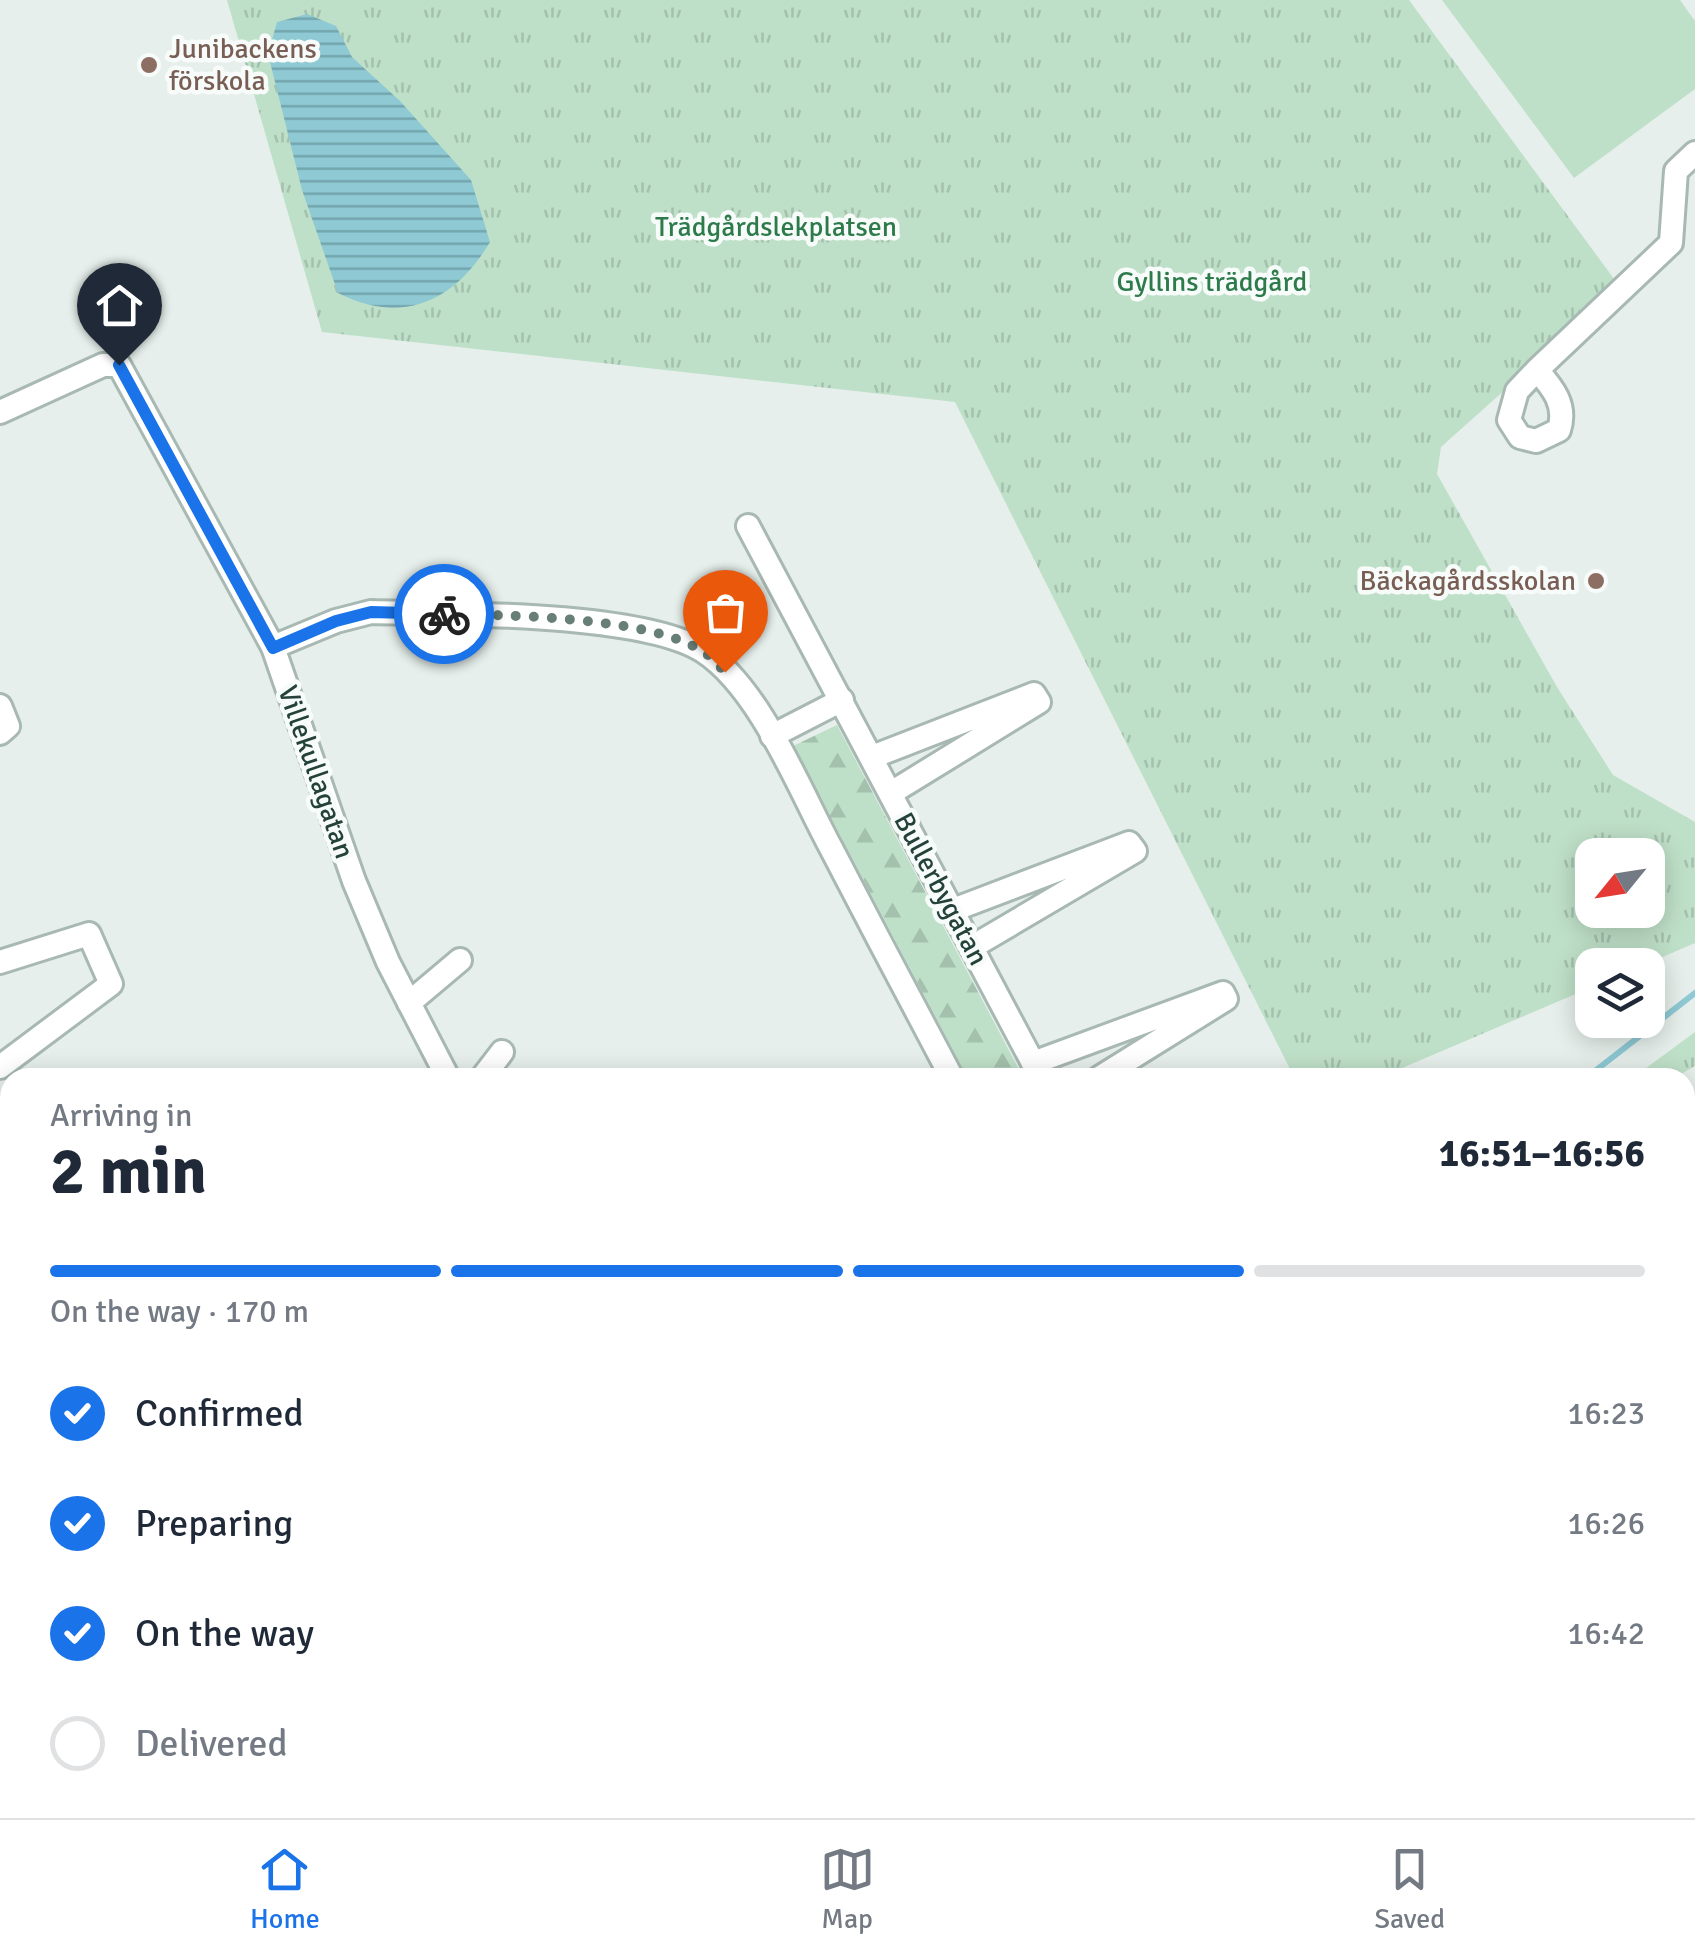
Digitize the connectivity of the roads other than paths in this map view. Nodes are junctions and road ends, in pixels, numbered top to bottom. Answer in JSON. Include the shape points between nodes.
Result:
{"nodes":[{"id":1,"x":1695,"y":153,"type":"edge"},
{"id":2,"x":1538,"y":370,"type":"dead end"},
{"id":3,"x":0,"y":412,"type":"edge"},
{"id":4,"x":748,"y":526,"type":"dead end"},
{"id":5,"x":273,"y":648,"type":"junction"},
{"id":6,"x":842,"y":700,"type":"junction"},
{"id":7,"x":0,"y":706,"type":"edge"},
{"id":8,"x":0,"y":733,"type":"edge"},
{"id":9,"x":772,"y":736,"type":"junction"},
{"id":10,"x":872,"y":756,"type":"junction"},
{"id":11,"x":891,"y":792,"type":"junction"},
{"id":12,"x":953,"y":910,"type":"junction"},
{"id":13,"x":972,"y":946,"type":"junction"},
{"id":14,"x":460,"y":960,"type":"dead end"},
{"id":15,"x":0,"y":962,"type":"edge"},
{"id":16,"x":409,"y":1003,"type":"junction"},
{"id":17,"x":502,"y":1052,"type":"dead end"},
{"id":18,"x":0,"y":1066,"type":"edge"},
{"id":19,"x":443,"y":1068,"type":"edge"},
{"id":20,"x":490,"y":1068,"type":"edge"},
{"id":21,"x":947,"y":1068,"type":"edge"},
{"id":22,"x":1036,"y":1068,"type":"edge"},
{"id":23,"x":1042,"y":1068,"type":"edge"},
{"id":24,"x":1115,"y":1068,"type":"edge"}],
"edges":[{"from":1,"to":2,"type":"street","via":[[1676,170],[1671,242]]},
{"from":3,"to":5,"type":"street","name":"Villekullagatan","via":[[102,364],[119,365]]},
{"from":4,"to":6,"type":"street","name":"Bullerbygatan"},
{"from":5,"to":9,"type":"street","via":[[371,612],[472,614],[646,632],[702,651]]},
{"from":5,"to":16,"type":"street","name":"Villekullagatan","via":[[354,881]]},
{"from":6,"to":9,"type":"street"},
{"from":6,"to":10,"type":"street","name":"Bullerbygatan"},
{"from":7,"to":8,"type":"street","via":[[8,726]]},
{"from":9,"to":21,"type":"street"},
{"from":10,"to":11,"type":"street","name":"Bullerbygatan"},
{"from":10,"to":11,"type":"street","via":[[1034,694],[1038,702]]},
{"from":11,"to":12,"type":"street","name":"Bullerbygatan"},
{"from":12,"to":13,"type":"street","name":"Bullerbygatan"},
{"from":12,"to":13,"type":"street","via":[[1129,843],[1134,851]]},
{"from":13,"to":22,"type":"street","name":"Bullerbygatan"},
{"from":14,"to":16,"type":"street"},
{"from":15,"to":18,"type":"street","via":[[89,934],[111,984]]},
{"from":16,"to":19,"type":"street","name":"Villekullagatan"},
{"from":17,"to":20,"type":"street"},
{"from":23,"to":24,"type":"street","via":[[1223,993],[1226,999]]}]}
